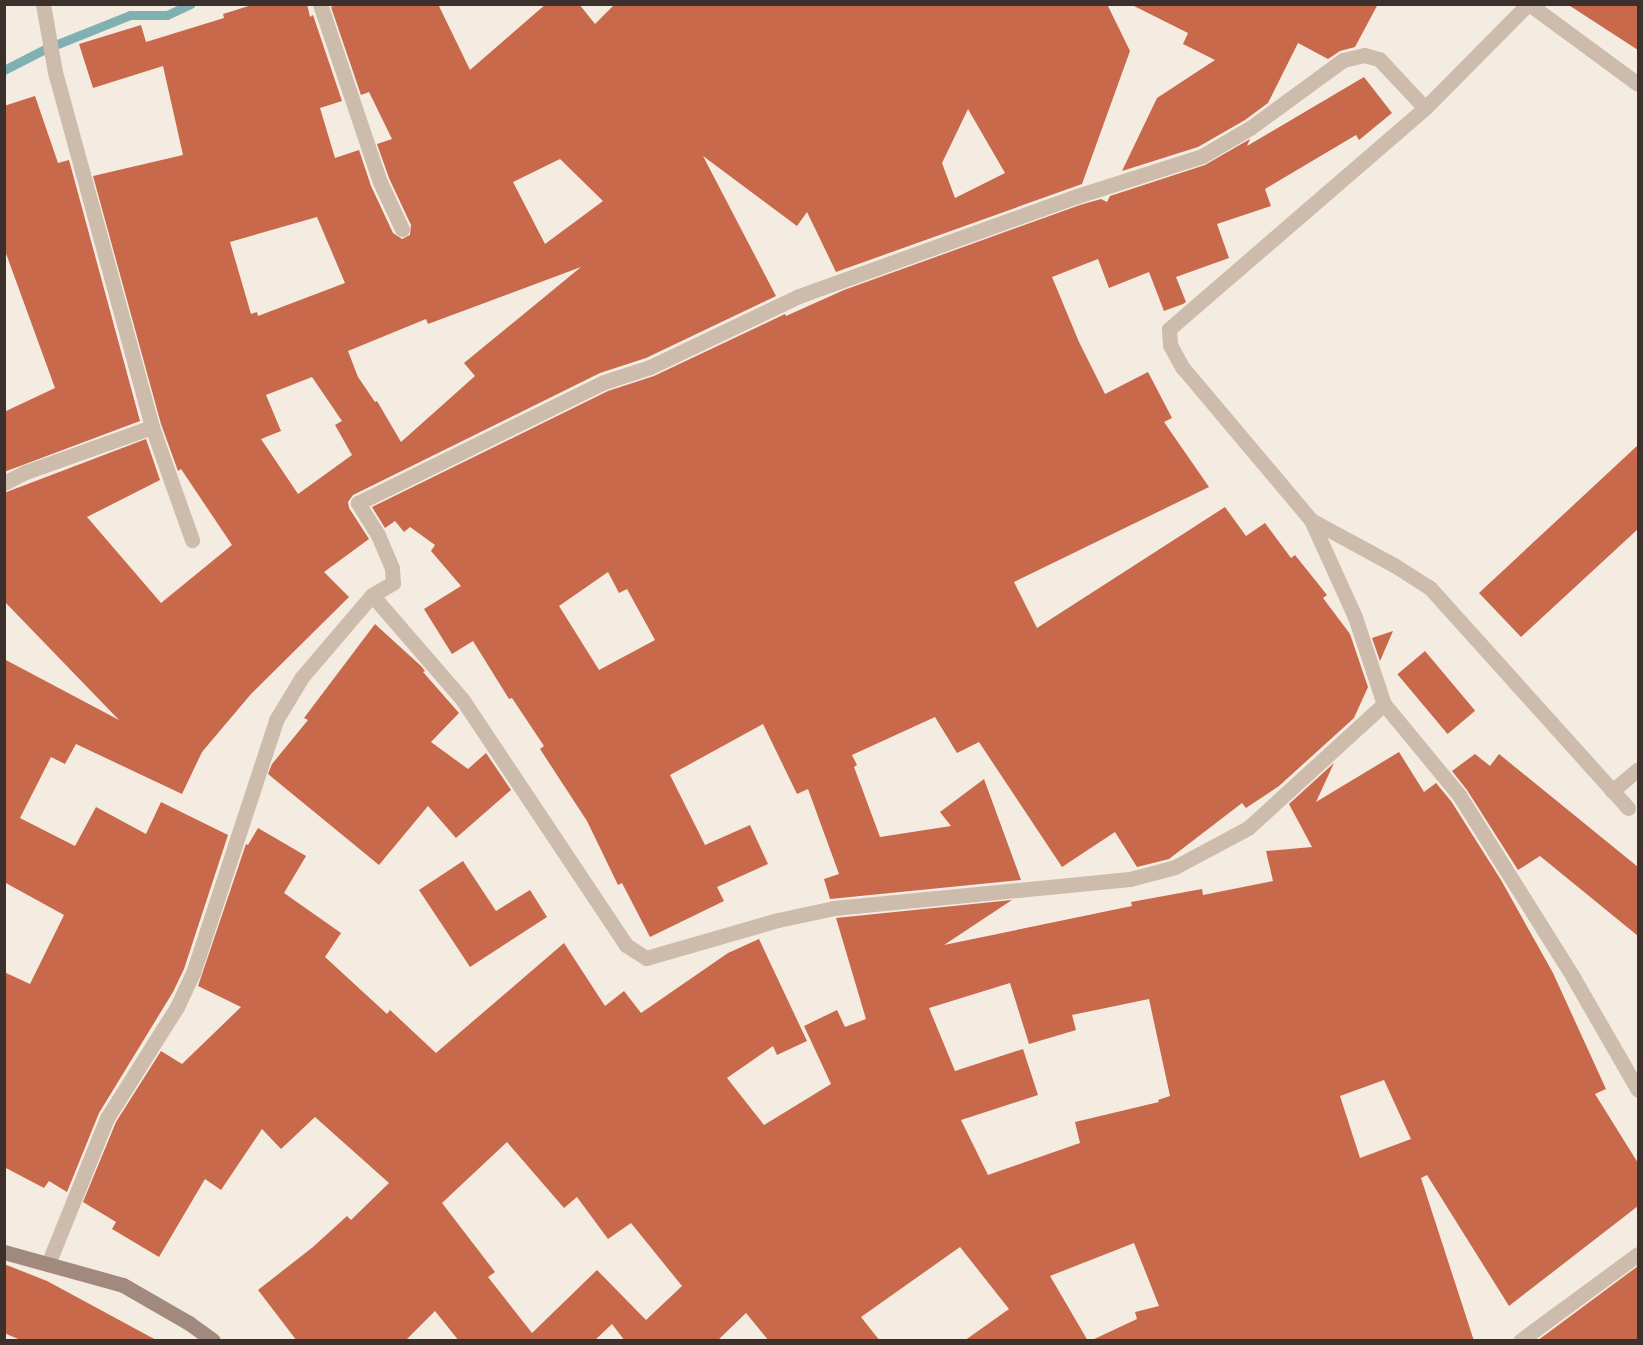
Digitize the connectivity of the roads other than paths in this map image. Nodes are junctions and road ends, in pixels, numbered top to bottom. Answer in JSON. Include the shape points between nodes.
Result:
{"nodes":[{"id":1,"x":43,"y":4,"type":"edge"},
{"id":2,"x":320,"y":4,"type":"edge"},
{"id":3,"x":1529,"y":4,"type":"edge"},
{"id":4,"x":1638,"y":84,"type":"edge"},
{"id":5,"x":1425,"y":108,"type":"junction"},
{"id":6,"x":402,"y":229,"type":"dead end"},
{"id":7,"x":152,"y":428,"type":"junction"},
{"id":8,"x":4,"y":483,"type":"edge"},
{"id":9,"x":1311,"y":520,"type":"junction"},
{"id":10,"x":192,"y":540,"type":"dead end"},
{"id":11,"x":372,"y":595,"type":"junction"},
{"id":12,"x":1384,"y":704,"type":"junction"},
{"id":13,"x":1638,"y":769,"type":"edge"},
{"id":14,"x":1612,"y":791,"type":"junction"},
{"id":15,"x":1628,"y":808,"type":"dead end"},
{"id":16,"x":1638,"y":1090,"type":"edge"},
{"id":17,"x":4,"y":1252,"type":"edge"},
{"id":18,"x":1638,"y":1254,"type":"edge"},
{"id":19,"x":48,"y":1264,"type":"junction"},
{"id":20,"x":212,"y":1341,"type":"edge"},
{"id":21,"x":1521,"y":1341,"type":"edge"}],
"edges":[{"from":1,"to":7,"type":"street","via":[[55,72]]},
{"from":2,"to":6,"type":"street","via":[[380,182]]},
{"from":3,"to":4,"type":"street"},
{"from":3,"to":5,"type":"street"},
{"from":5,"to":9,"type":"street","via":[[1169,329],[1170,345],[1183,368]]},
{"from":5,"to":11,"type":"street","via":[[1379,59],[1364,55],[1344,60],[1250,128],[1202,156],[1077,196],[799,296],[650,367],[604,382],[358,503],[392,568],[393,583]]},
{"from":7,"to":8,"type":"street"},
{"from":7,"to":10,"type":"street"},
{"from":9,"to":12,"type":"street","via":[[1355,617]]},
{"from":9,"to":14,"type":"street","via":[[1430,588]]},
{"from":11,"to":12,"type":"street","via":[[462,699],[626,945],[646,958],[834,908],[1130,879],[1175,867],[1248,828]]},
{"from":11,"to":19,"type":"street","via":[[302,677],[276,720],[193,973],[177,1007],[107,1118]]},
{"from":12,"to":16,"type":"street","via":[[1459,795],[1573,977]]},
{"from":13,"to":14,"type":"street"},
{"from":14,"to":15,"type":"street"},
{"from":17,"to":19,"type":"main road"},
{"from":18,"to":21,"type":"street"},
{"from":19,"to":20,"type":"main road","via":[[123,1285]]}]}
